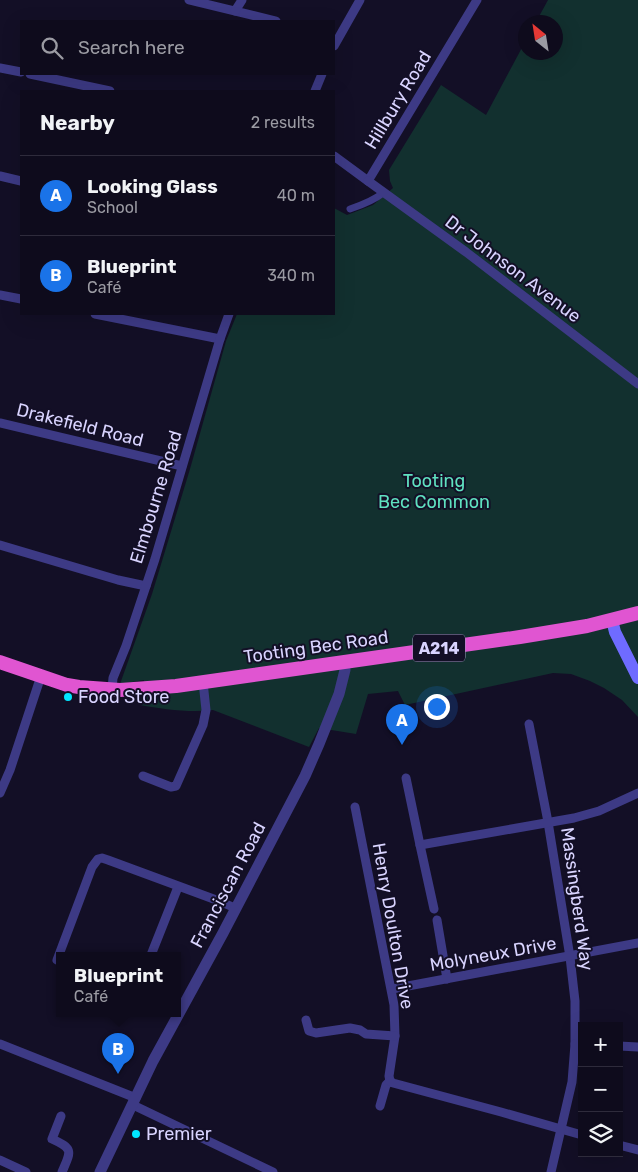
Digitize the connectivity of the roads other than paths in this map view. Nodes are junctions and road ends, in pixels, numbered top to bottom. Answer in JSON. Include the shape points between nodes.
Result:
{"nodes":[{"id":1,"x":188,"y":0,"type":"edge"},
{"id":2,"x":242,"y":0,"type":"edge"},
{"id":3,"x":360,"y":0,"type":"edge"},
{"id":4,"x":477,"y":0,"type":"edge"},
{"id":5,"x":235,"y":11,"type":"junction"},
{"id":6,"x":272,"y":20,"type":"edge"},
{"id":7,"x":335,"y":40,"type":"edge"},
{"id":8,"x":0,"y":68,"type":"edge"},
{"id":9,"x":20,"y":72,"type":"edge"},
{"id":10,"x":35,"y":75,"type":"edge"},
{"id":11,"x":322,"y":75,"type":"edge"},
{"id":12,"x":105,"y":90,"type":"edge"},
{"id":13,"x":315,"y":90,"type":"edge"},
{"id":14,"x":335,"y":157,"type":"edge"},
{"id":15,"x":0,"y":176,"type":"edge"},
{"id":16,"x":20,"y":181,"type":"edge"},
{"id":17,"x":368,"y":181,"type":"junction"},
{"id":18,"x":383,"y":193,"type":"junction"},
{"id":19,"x":350,"y":209,"type":"dead end"},
{"id":20,"x":0,"y":294,"type":"edge"},
{"id":21,"x":20,"y":299,"type":"edge"},
{"id":22,"x":100,"y":315,"type":"edge"},
{"id":23,"x":229,"y":315,"type":"edge"},
{"id":24,"x":220,"y":339,"type":"junction"},
{"id":25,"x":638,"y":384,"type":"edge"},
{"id":26,"x":0,"y":423,"type":"edge"},
{"id":27,"x":182,"y":466,"type":"junction"},
{"id":28,"x":0,"y":545,"type":"edge"},
{"id":29,"x":146,"y":586,"type":"junction"},
{"id":30,"x":638,"y":613,"type":"edge"},
{"id":31,"x":612,"y":620,"type":"junction"},
{"id":32,"x":0,"y":662,"type":"edge"},
{"id":33,"x":344,"y":662,"type":"junction"},
{"id":34,"x":42,"y":676,"type":"junction"},
{"id":35,"x":638,"y":678,"type":"edge"},
{"id":36,"x":203,"y":682,"type":"junction"},
{"id":37,"x":112,"y":689,"type":"junction"},
{"id":38,"x":529,"y":724,"type":"dead end"},
{"id":39,"x":143,"y":776,"type":"dead end"},
{"id":40,"x":406,"y":778,"type":"dead end"},
{"id":41,"x":638,"y":793,"type":"edge"},
{"id":42,"x":0,"y":794,"type":"edge"},
{"id":43,"x":355,"y":808,"type":"dead end"},
{"id":44,"x":548,"y":822,"type":"junction"},
{"id":45,"x":420,"y":845,"type":"junction"},
{"id":46,"x":178,"y":887,"type":"junction"},
{"id":47,"x":235,"y":908,"type":"junction"},
{"id":48,"x":434,"y":909,"type":"dead end"},
{"id":49,"x":436,"y":920,"type":"dead end"},
{"id":50,"x":638,"y":943,"type":"edge"},
{"id":51,"x":60,"y":952,"type":"edge"},
{"id":52,"x":152,"y":952,"type":"edge"},
{"id":53,"x":570,"y":957,"type":"junction"},
{"id":54,"x":447,"y":979,"type":"junction"},
{"id":55,"x":392,"y":989,"type":"junction"},
{"id":56,"x":181,"y":1004,"type":"edge"},
{"id":57,"x":175,"y":1017,"type":"edge"},
{"id":58,"x":306,"y":1020,"type":"dead end"},
{"id":59,"x":394,"y":1036,"type":"junction"},
{"id":60,"x":0,"y":1044,"type":"edge"},
{"id":61,"x":578,"y":1044,"type":"edge"},
{"id":62,"x":623,"y":1046,"type":"edge"},
{"id":63,"x":638,"y":1047,"type":"edge"},
{"id":64,"x":390,"y":1081,"type":"junction"},
{"id":65,"x":134,"y":1101,"type":"junction"},
{"id":66,"x":380,"y":1106,"type":"dead end"},
{"id":67,"x":61,"y":1116,"type":"dead end"},
{"id":68,"x":561,"y":1130,"type":"junction"},
{"id":69,"x":578,"y":1134,"type":"edge"},
{"id":70,"x":623,"y":1146,"type":"edge"},
{"id":71,"x":638,"y":1150,"type":"edge"},
{"id":72,"x":0,"y":1160,"type":"edge"},
{"id":73,"x":26,"y":1172,"type":"edge"},
{"id":74,"x":62,"y":1172,"type":"edge"},
{"id":75,"x":100,"y":1172,"type":"edge"},
{"id":76,"x":273,"y":1172,"type":"edge"},
{"id":77,"x":551,"y":1172,"type":"edge"}],
"edges":[{"from":1,"to":5,"type":"street"},
{"from":2,"to":5,"type":"street"},
{"from":3,"to":7,"type":"street"},
{"from":4,"to":17,"type":"street","name":"Hillbury Road"},
{"from":5,"to":6,"type":"street"},
{"from":8,"to":9,"type":"street"},
{"from":10,"to":12,"type":"street"},
{"from":11,"to":13,"type":"street"},
{"from":14,"to":17,"type":"street"},
{"from":15,"to":16,"type":"street"},
{"from":17,"to":18,"type":"street","name":"Dr Johnson Avenue"},
{"from":18,"to":19,"type":"street","via":[[364,205]]},
{"from":18,"to":25,"type":"street","name":"Dr Johnson Avenue","via":[[466,252]]},
{"from":20,"to":21,"type":"street"},
{"from":22,"to":24,"type":"street"},
{"from":23,"to":24,"type":"street","name":"Elmbourne Road"},
{"from":24,"to":27,"type":"street","name":"Elmbourne Road"},
{"from":26,"to":27,"type":"street","name":"Drakefield Road"},
{"from":27,"to":29,"type":"street","name":"Elmbourne Road"},
{"from":28,"to":29,"type":"street"},
{"from":29,"to":37,"type":"street","name":"Elmbourne Road"},
{"from":30,"to":31,"type":"highway","name":"Tooting Bec Road","number":"A214"},
{"from":31,"to":33,"type":"highway","name":"Tooting Bec Road","number":"A214","via":[[520,637]]},
{"from":31,"to":35,"type":"main road"},
{"from":32,"to":34,"type":"highway","name":"Tooting Bec Road","number":"A214"},
{"from":33,"to":36,"type":"highway","name":"Tooting Bec Road","number":"A214"},
{"from":33,"to":47,"type":"street","name":"Franciscan Road","via":[[343,680],[305,776]]},
{"from":34,"to":37,"type":"highway","name":"Tooting Bec Road","number":"A214","via":[[67,685]]},
{"from":34,"to":42,"type":"street"},
{"from":36,"to":37,"type":"highway","name":"Tooting Bec Road","number":"A214"},
{"from":36,"to":39,"type":"street","via":[[206,710],[203,725],[176,786]]},
{"from":38,"to":44,"type":"street"},
{"from":40,"to":45,"type":"street"},
{"from":41,"to":44,"type":"street","name":"Massingberd Way","via":[[599,811]]},
{"from":43,"to":55,"type":"street","name":"Henry Doulton Drive"},
{"from":44,"to":45,"type":"street"},
{"from":44,"to":53,"type":"street","name":"Massingberd Way"},
{"from":45,"to":48,"type":"street"},
{"from":46,"to":47,"type":"street"},
{"from":46,"to":51,"type":"street","via":[[98,859],[92,867]]},
{"from":46,"to":52,"type":"street"},
{"from":47,"to":56,"type":"street","name":"Franciscan Road"},
{"from":49,"to":54,"type":"street"},
{"from":50,"to":53,"type":"street","name":"Molyneux Drive"},
{"from":53,"to":54,"type":"street","name":"Molyneux Drive"},
{"from":53,"to":61,"type":"street","name":"Massingberd Way"},
{"from":54,"to":55,"type":"street","name":"Molyneux Drive"},
{"from":55,"to":59,"type":"street","name":"Henry Doulton Drive"},
{"from":57,"to":65,"type":"street","name":"Franciscan Road"},
{"from":58,"to":59,"type":"street","via":[[309,1031],[316,1033],[350,1028],[366,1034]]},
{"from":59,"to":64,"type":"street","name":"Henry Doulton Drive"},
{"from":60,"to":65,"type":"street"},
{"from":61,"to":68,"type":"street","name":"Massingberd Way"},
{"from":62,"to":63,"type":"street"},
{"from":64,"to":66,"type":"street","name":"Henry Doulton Drive"},
{"from":64,"to":68,"type":"street"},
{"from":65,"to":75,"type":"street","name":"Franciscan Road"},
{"from":65,"to":76,"type":"street"},
{"from":67,"to":74,"type":"street","via":[[52,1139],[64,1145],[70,1155]]},
{"from":68,"to":69,"type":"street"},
{"from":68,"to":77,"type":"street","name":"Massingberd Way"},
{"from":70,"to":71,"type":"street"},
{"from":72,"to":73,"type":"street"}]}
